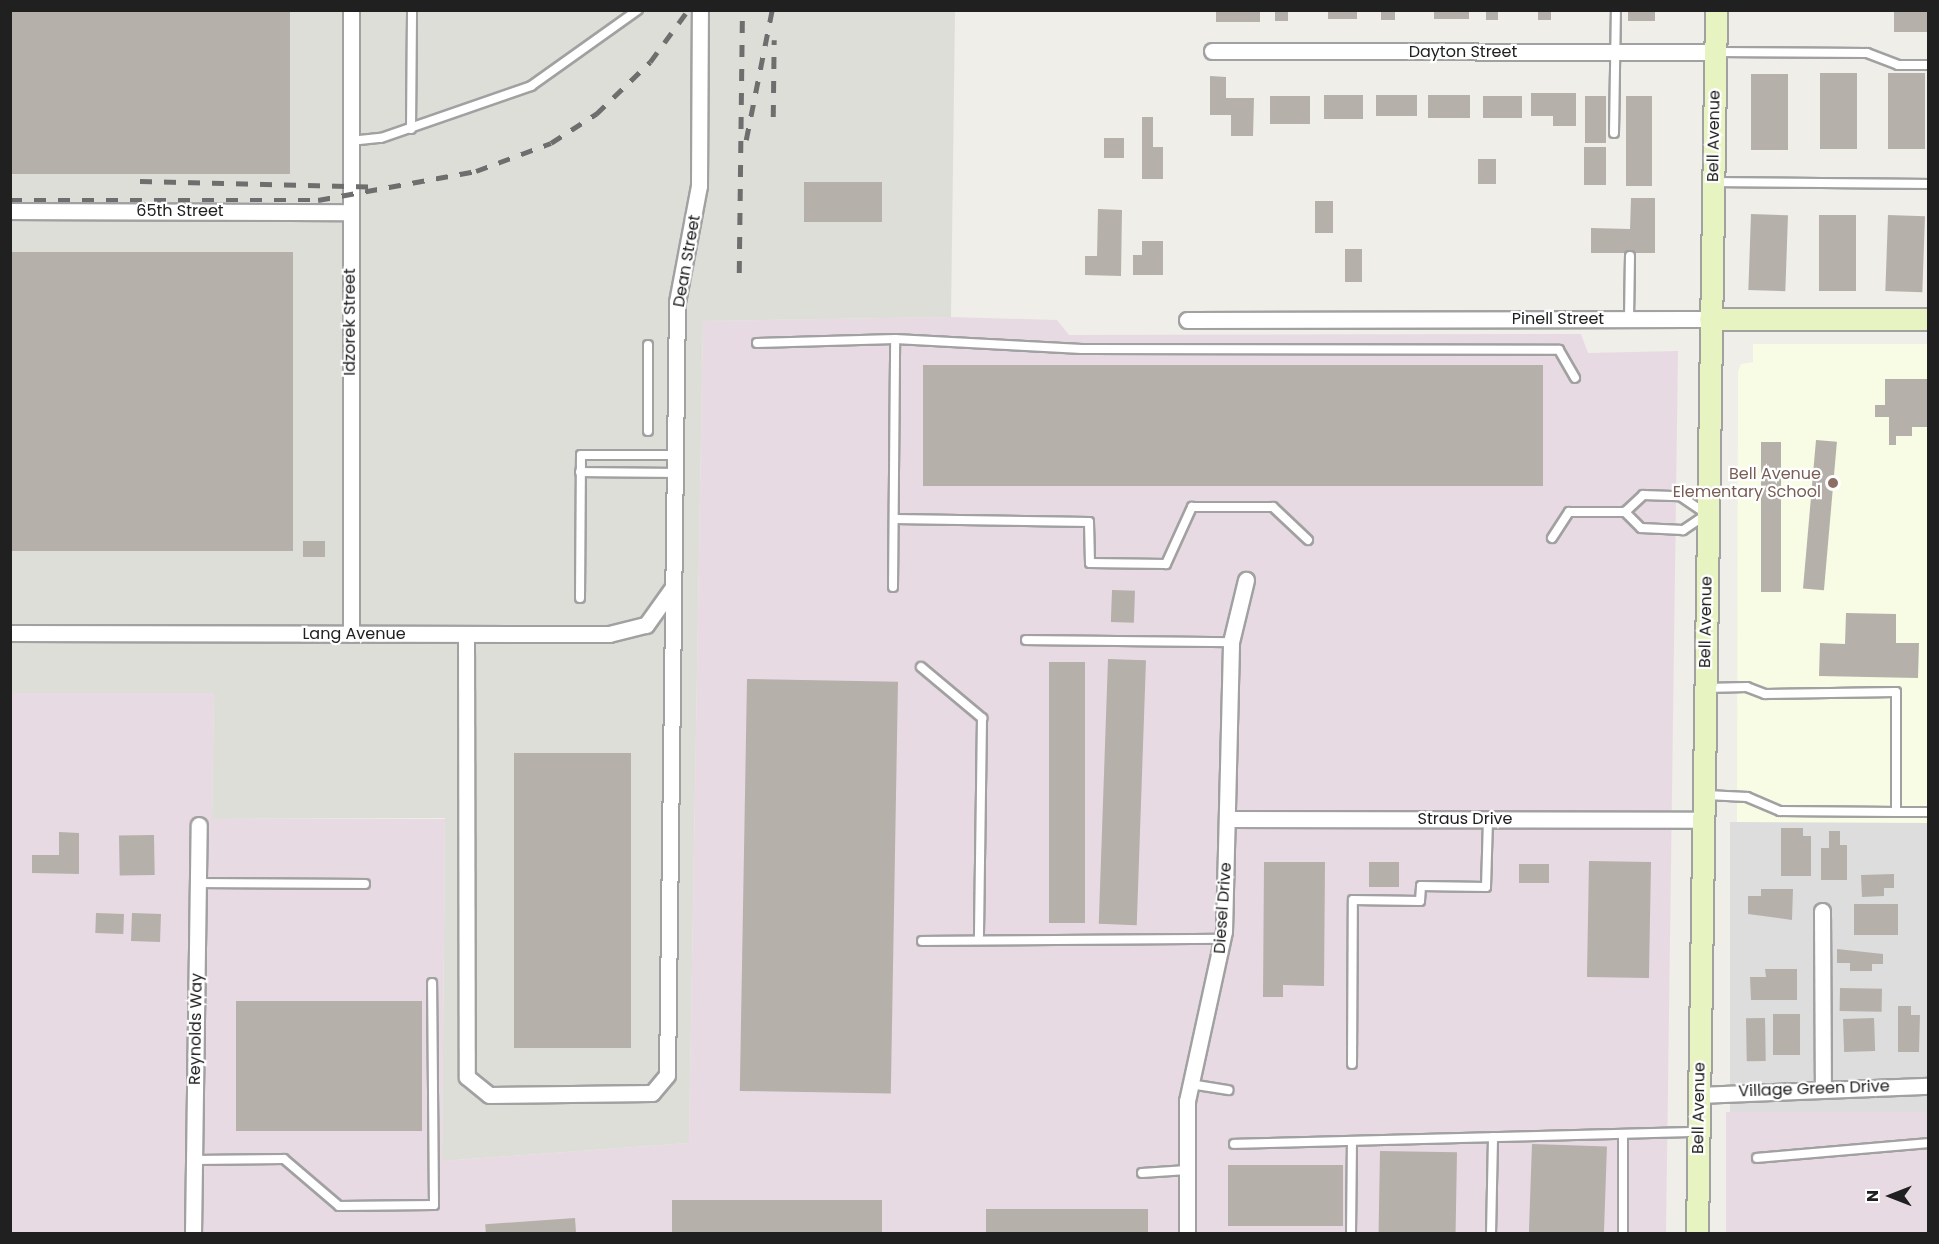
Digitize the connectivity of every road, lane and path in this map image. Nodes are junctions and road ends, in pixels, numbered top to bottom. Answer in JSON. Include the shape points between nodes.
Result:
{"nodes":[{"id":1,"x":351,"y":10,"type":"edge"},
{"id":2,"x":412,"y":10,"type":"edge"},
{"id":3,"x":638,"y":10,"type":"edge"},
{"id":4,"x":700,"y":10,"type":"edge"},
{"id":5,"x":1616,"y":10,"type":"edge"},
{"id":6,"x":1716,"y":10,"type":"edge"},
{"id":7,"x":1212,"y":51,"type":"dead end"},
{"id":8,"x":1615,"y":52,"type":"junction"},
{"id":9,"x":1715,"y":52,"type":"junction"},
{"id":10,"x":1929,"y":65,"type":"edge"},
{"id":11,"x":411,"y":129,"type":"junction"},
{"id":12,"x":1614,"y":133,"type":"dead end"},
{"id":13,"x":350,"y":141,"type":"junction"},
{"id":14,"x":1713,"y":182,"type":"junction"},
{"id":15,"x":1929,"y":184,"type":"edge"},
{"id":16,"x":10,"y":211,"type":"edge"},
{"id":17,"x":350,"y":212,"type":"junction"},
{"id":18,"x":1630,"y":256,"type":"dead end"},
{"id":19,"x":1629,"y":319,"type":"junction"},
{"id":20,"x":1710,"y":319,"type":"junction"},
{"id":21,"x":1929,"y":319,"type":"edge"},
{"id":22,"x":1187,"y":320,"type":"dead end"},
{"id":23,"x":895,"y":339,"type":"junction"},
{"id":24,"x":757,"y":343,"type":"dead end"},
{"id":25,"x":648,"y":345,"type":"dead end"},
{"id":26,"x":1575,"y":378,"type":"dead end"},
{"id":27,"x":648,"y":431,"type":"dead end"},
{"id":28,"x":675,"y":455,"type":"junction"},
{"id":29,"x":580,"y":472,"type":"junction"},
{"id":30,"x":675,"y":473,"type":"junction"},
{"id":31,"x":1624,"y":512,"type":"junction"},
{"id":32,"x":1707,"y":514,"type":"junction"},
{"id":33,"x":895,"y":519,"type":"junction"},
{"id":34,"x":1552,"y":538,"type":"dead end"},
{"id":35,"x":1308,"y":540,"type":"dead end"},
{"id":36,"x":1246,"y":580,"type":"dead end"},
{"id":37,"x":673,"y":585,"type":"junction"},
{"id":38,"x":893,"y":587,"type":"dead end"},
{"id":39,"x":580,"y":598,"type":"dead end"},
{"id":40,"x":10,"y":633,"type":"edge"},
{"id":41,"x":351,"y":634,"type":"junction"},
{"id":42,"x":466,"y":634,"type":"junction"},
{"id":43,"x":1026,"y":640,"type":"dead end"},
{"id":44,"x":1231,"y":642,"type":"junction"},
{"id":45,"x":921,"y":667,"type":"dead end"},
{"id":46,"x":1705,"y":688,"type":"junction"},
{"id":47,"x":1703,"y":795,"type":"junction"},
{"id":48,"x":1896,"y":812,"type":"junction"},
{"id":49,"x":1929,"y":812,"type":"edge"},
{"id":50,"x":1227,"y":819,"type":"junction"},
{"id":51,"x":1488,"y":819,"type":"junction"},
{"id":52,"x":1703,"y":820,"type":"junction"},
{"id":53,"x":199,"y":825,"type":"dead end"},
{"id":54,"x":198,"y":883,"type":"junction"},
{"id":55,"x":365,"y":884,"type":"dead end"},
{"id":56,"x":1822,"y":911,"type":"dead end"},
{"id":57,"x":1223,"y":939,"type":"junction"},
{"id":58,"x":979,"y":940,"type":"junction"},
{"id":59,"x":922,"y":941,"type":"dead end"},
{"id":60,"x":432,"y":983,"type":"dead end"},
{"id":61,"x":1352,"y":1064,"type":"dead end"},
{"id":62,"x":1189,"y":1084,"type":"junction"},
{"id":63,"x":1929,"y":1086,"type":"edge"},
{"id":64,"x":1823,"y":1088,"type":"junction"},
{"id":65,"x":1229,"y":1090,"type":"dead end"},
{"id":66,"x":1700,"y":1095,"type":"junction"},
{"id":67,"x":1698,"y":1132,"type":"junction"},
{"id":68,"x":1623,"y":1134,"type":"junction"},
{"id":69,"x":1493,"y":1137,"type":"junction"},
{"id":70,"x":1352,"y":1141,"type":"junction"},
{"id":71,"x":1929,"y":1143,"type":"edge"},
{"id":72,"x":1234,"y":1144,"type":"dead end"},
{"id":73,"x":1757,"y":1158,"type":"dead end"},
{"id":74,"x":194,"y":1160,"type":"junction"},
{"id":75,"x":1187,"y":1170,"type":"junction"},
{"id":76,"x":1142,"y":1173,"type":"dead end"},
{"id":77,"x":193,"y":1233,"type":"edge"},
{"id":78,"x":1187,"y":1233,"type":"edge"},
{"id":79,"x":1351,"y":1233,"type":"edge"},
{"id":80,"x":1491,"y":1233,"type":"edge"},
{"id":81,"x":1623,"y":1233,"type":"edge"},
{"id":82,"x":1697,"y":1233,"type":"edge"}],
"edges":[{"from":1,"to":13,"type":"street","name":"Idzorek Street"},
{"from":2,"to":11,"type":"lane"},
{"from":3,"to":11,"type":"lane","via":[[531,86]]},
{"from":4,"to":28,"type":"street","name":"Dean Street","via":[[699,186],[677,302]]},
{"from":5,"to":8,"type":"lane"},
{"from":6,"to":9,"type":"main road","name":"Bell Avenue"},
{"from":7,"to":8,"type":"street","name":"Dayton Street"},
{"from":8,"to":9,"type":"street","name":"Dayton Street"},
{"from":8,"to":12,"type":"lane"},
{"from":9,"to":10,"type":"lane","via":[[1867,52],[1898,65]]},
{"from":9,"to":14,"type":"main road","name":"Bell Avenue"},
{"from":11,"to":13,"type":"lane"},
{"from":13,"to":17,"type":"street","name":"Idzorek Street"},
{"from":14,"to":15,"type":"lane"},
{"from":14,"to":20,"type":"main road","name":"Bell Avenue"},
{"from":16,"to":17,"type":"street","name":"65th Street"},
{"from":17,"to":41,"type":"street","name":"Idzorek Street"},
{"from":18,"to":19,"type":"lane"},
{"from":19,"to":20,"type":"street","name":"Pinell Street"},
{"from":19,"to":22,"type":"street","name":"Pinell Street"},
{"from":20,"to":21,"type":"main road","name":"Pinell Street"},
{"from":20,"to":32,"type":"main road","name":"Bell Avenue"},
{"from":23,"to":24,"type":"lane"},
{"from":23,"to":26,"type":"lane","via":[[1082,349],[1559,350]]},
{"from":23,"to":33,"type":"lane"},
{"from":25,"to":27,"type":"lane"},
{"from":28,"to":29,"type":"lane","via":[[581,455]]},
{"from":28,"to":30,"type":"street","name":"Dean Street"},
{"from":29,"to":30,"type":"lane"},
{"from":29,"to":39,"type":"lane"},
{"from":30,"to":37,"type":"street","name":"Dean Street"},
{"from":31,"to":32,"type":"lane","via":[[1641,528],[1683,530]]},
{"from":31,"to":32,"type":"lane","via":[[1643,495],[1655,495],[1680,496]]},
{"from":31,"to":34,"type":"lane","via":[[1569,512]]},
{"from":32,"to":46,"type":"main road","name":"Bell Avenue"},
{"from":33,"to":35,"type":"lane","via":[[1089,522],[1090,563],[1166,564],[1192,507],[1273,507]]},
{"from":33,"to":38,"type":"lane"},
{"from":36,"to":44,"type":"street","name":"Diesel Drive"},
{"from":37,"to":42,"type":"street","name":"Lang Avenue","via":[[660,612],[630,632]]},
{"from":37,"to":42,"type":"street","name":"Dean Street","via":[[676,679],[667,1075],[652,1093],[489,1095],[467,1077]]},
{"from":40,"to":41,"type":"street","name":"Lang Avenue"},
{"from":41,"to":42,"type":"street","name":"Lang Avenue"},
{"from":43,"to":44,"type":"lane"},
{"from":44,"to":50,"type":"street","name":"Diesel Drive"},
{"from":45,"to":58,"type":"lane","via":[[982,718]]},
{"from":46,"to":47,"type":"main road","name":"Bell Avenue"},
{"from":46,"to":48,"type":"lane","via":[[1747,687],[1765,694],[1896,692]]},
{"from":47,"to":48,"type":"lane","via":[[1746,796],[1780,811]]},
{"from":47,"to":52,"type":"main road","name":"Bell Avenue"},
{"from":48,"to":49,"type":"lane"},
{"from":50,"to":51,"type":"street","name":"Straus Drive"},
{"from":50,"to":57,"type":"street","name":"Diesel Drive"},
{"from":51,"to":52,"type":"street","name":"Straus Drive"},
{"from":51,"to":61,"type":"lane","via":[[1486,887],[1421,886],[1420,901],[1353,900]]},
{"from":52,"to":66,"type":"main road","name":"Bell Avenue"},
{"from":53,"to":54,"type":"street","name":"Reynolds Way"},
{"from":54,"to":55,"type":"lane"},
{"from":54,"to":74,"type":"street","name":"Reynolds Way"},
{"from":56,"to":64,"type":"street"},
{"from":57,"to":58,"type":"lane"},
{"from":57,"to":62,"type":"street","name":"Diesel Drive"},
{"from":58,"to":59,"type":"lane"},
{"from":60,"to":74,"type":"lane","via":[[434,1205],[339,1206],[284,1159]]},
{"from":62,"to":65,"type":"lane"},
{"from":62,"to":75,"type":"street","name":"Diesel Drive"},
{"from":63,"to":64,"type":"street","name":"Village Green Drive"},
{"from":64,"to":66,"type":"street","name":"Village Green Drive"},
{"from":66,"to":67,"type":"main road","name":"Bell Avenue"},
{"from":67,"to":68,"type":"lane"},
{"from":67,"to":82,"type":"main road","name":"Bell Avenue"},
{"from":68,"to":69,"type":"lane"},
{"from":68,"to":81,"type":"lane"},
{"from":69,"to":70,"type":"lane"},
{"from":69,"to":80,"type":"lane"},
{"from":70,"to":72,"type":"lane"},
{"from":70,"to":79,"type":"lane"},
{"from":71,"to":73,"type":"lane"},
{"from":74,"to":77,"type":"street","name":"Reynolds Way"},
{"from":75,"to":76,"type":"lane"},
{"from":75,"to":78,"type":"street","name":"Diesel Drive"}]}
